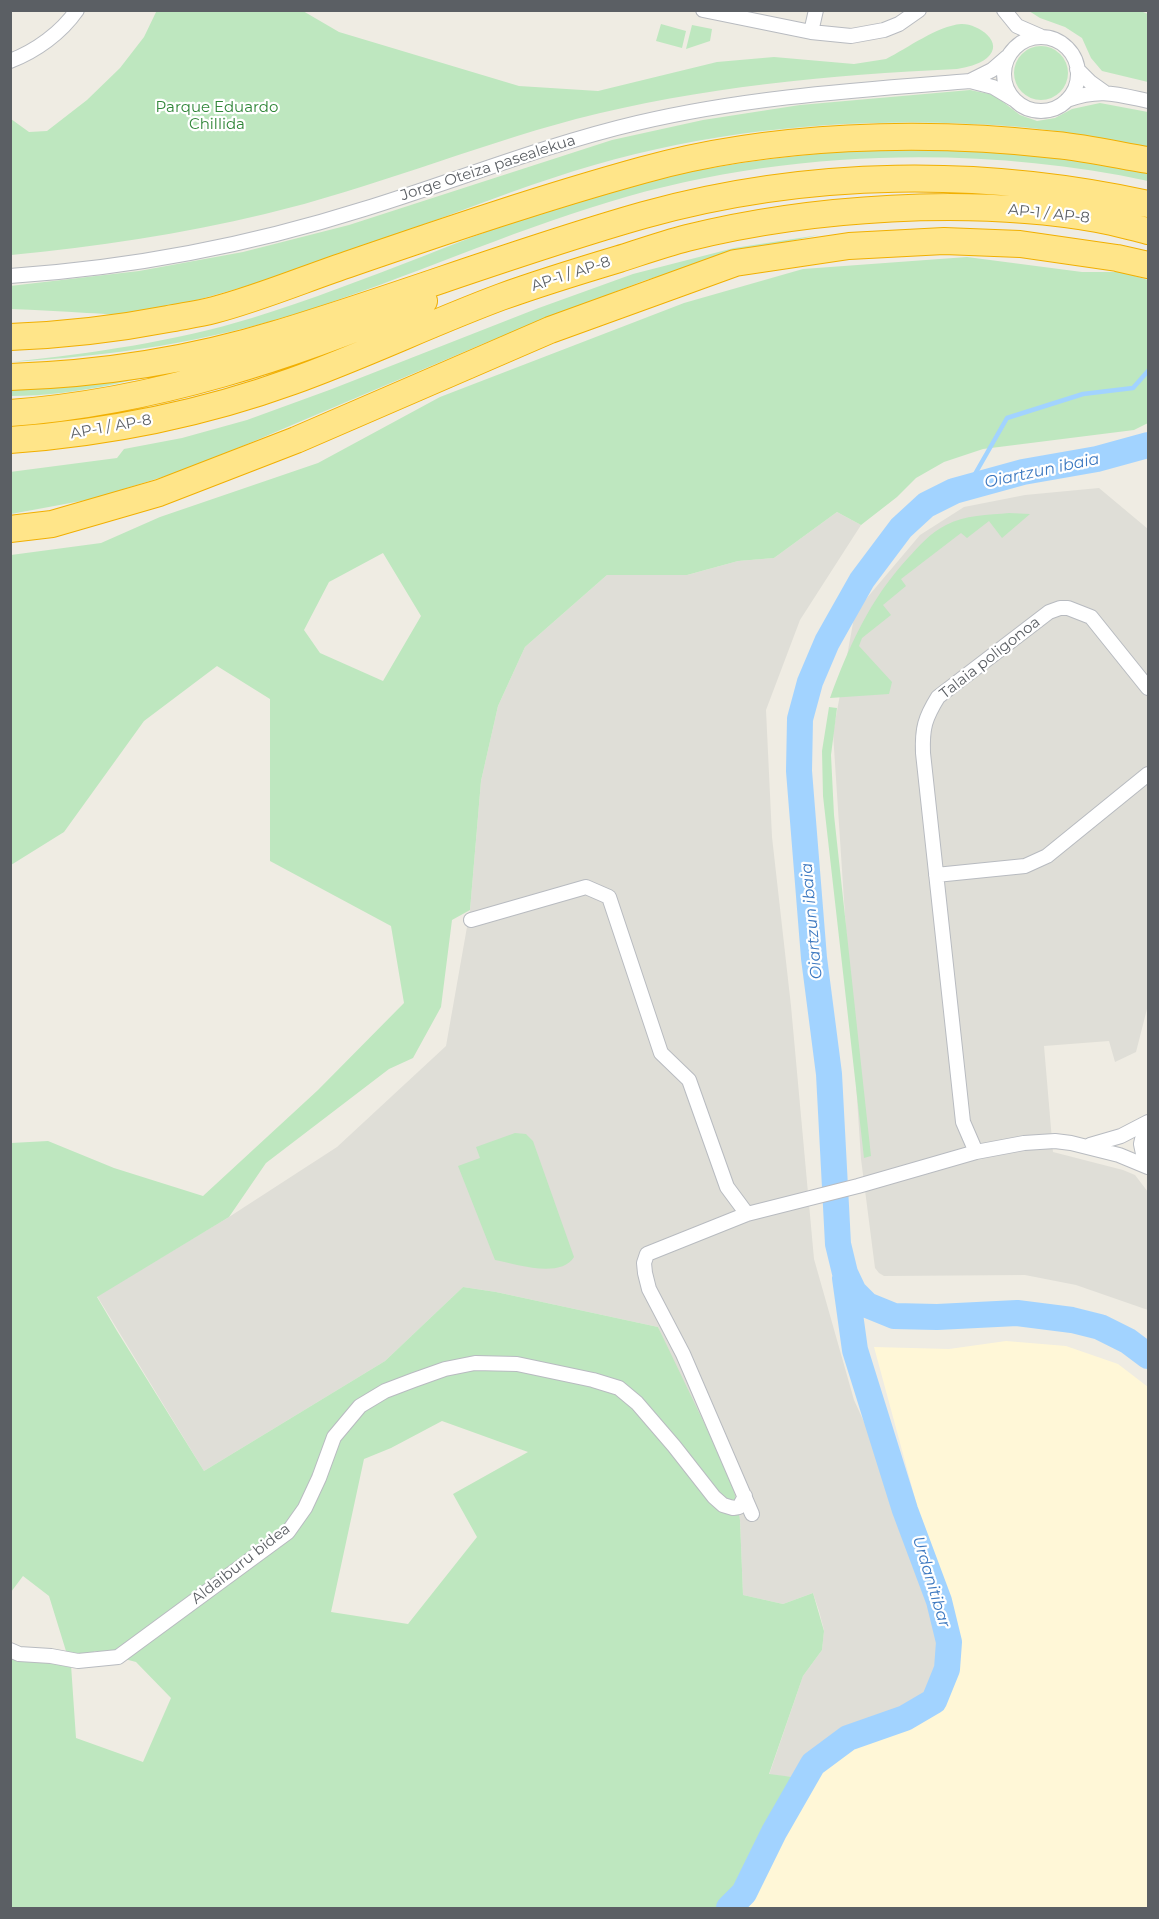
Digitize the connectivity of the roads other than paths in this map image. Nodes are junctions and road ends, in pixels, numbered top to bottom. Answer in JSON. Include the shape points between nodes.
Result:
{"nodes":[{"id":1,"x":77,"y":10,"type":"edge"},
{"id":2,"x":703,"y":10,"type":"edge"},
{"id":3,"x":816,"y":10,"type":"edge"},
{"id":4,"x":919,"y":10,"type":"edge"},
{"id":5,"x":1006,"y":15,"type":"edge"},
{"id":6,"x":811,"y":32,"type":"junction"},
{"id":7,"x":1045,"y":37,"type":"junction"},
{"id":8,"x":1011,"y":52,"type":"junction"},
{"id":9,"x":10,"y":61,"type":"edge"},
{"id":10,"x":1077,"y":69,"type":"junction"},
{"id":11,"x":970,"y":81,"type":"junction"},
{"id":12,"x":1104,"y":92,"type":"junction"},
{"id":13,"x":1013,"y":99,"type":"junction"},
{"id":14,"x":1067,"y":100,"type":"junction"},
{"id":15,"x":1149,"y":101,"type":"edge"},
{"id":16,"x":1149,"y":160,"type":"edge"},
{"id":17,"x":1149,"y":204,"type":"edge"},
{"id":18,"x":517,"y":208,"type":"junction"},
{"id":19,"x":1149,"y":231,"type":"edge"},
{"id":20,"x":553,"y":243,"type":"junction"},
{"id":21,"x":1149,"y":265,"type":"edge"},
{"id":22,"x":10,"y":276,"type":"edge"},
{"id":23,"x":10,"y":337,"type":"edge"},
{"id":24,"x":10,"y":352,"type":"edge"},
{"id":25,"x":10,"y":377,"type":"edge"},
{"id":26,"x":10,"y":413,"type":"edge"},
{"id":27,"x":10,"y":440,"type":"edge"},
{"id":28,"x":10,"y":529,"type":"edge"},
{"id":29,"x":1149,"y":688,"type":"edge"},
{"id":30,"x":1149,"y":774,"type":"edge"},
{"id":31,"x":936,"y":875,"type":"junction"},
{"id":32,"x":471,"y":920,"type":"dead end"},
{"id":33,"x":1149,"y":1122,"type":"edge"},
{"id":34,"x":1149,"y":1127,"type":"edge"},
{"id":35,"x":1086,"y":1146,"type":"junction"},
{"id":36,"x":976,"y":1152,"type":"junction"},
{"id":37,"x":1149,"y":1163,"type":"edge"},
{"id":38,"x":1149,"y":1167,"type":"edge"},
{"id":39,"x":747,"y":1214,"type":"junction"},
{"id":40,"x":745,"y":1496,"type":"junction"},
{"id":41,"x":752,"y":1514,"type":"dead end"},
{"id":42,"x":10,"y":1650,"type":"edge"}],
"edges":[{"from":1,"to":9,"type":"street","via":[[49,39]]},
{"from":2,"to":6,"type":"street"},
{"from":3,"to":6,"type":"street"},
{"from":4,"to":6,"type":"street","via":[[899,24],[868,34]]},
{"from":5,"to":7,"type":"street","via":[[1026,31]]},
{"from":5,"to":8,"type":"street"},
{"from":7,"to":8,"type":"street","via":[[1028,39]]},
{"from":7,"to":10,"type":"street","via":[[1066,48]]},
{"from":8,"to":11,"type":"street","name":"Jorge Oteiza pasealekua","via":[[992,70]]},
{"from":8,"to":13,"type":"street","via":[[1005,64],[1004,82]]},
{"from":10,"to":12,"type":"street"},
{"from":10,"to":14,"type":"street","via":[[1076,86]]},
{"from":11,"to":13,"type":"street","name":"Jorge Oteiza pasealekua","via":[[993,87]]},
{"from":11,"to":22,"type":"street","name":"Jorge Oteiza pasealekua","via":[[790,96],[688,112],[587,136],[363,210],[249,240],[134,261]]},
{"from":12,"to":14,"type":"street"},
{"from":12,"to":15,"type":"street"},
{"from":13,"to":14,"type":"street","via":[[1035,111],[1053,109]]},
{"from":16,"to":18,"type":"highway","via":[[1058,145],[968,138],[825,140],[704,156],[645,169]]},
{"from":17,"to":20,"type":"highway","name":"AP-1 / AP-8","via":[[1099,193],[971,179],[890,178],[801,184],[729,195]]},
{"from":18,"to":23,"type":"highway","via":[[213,310],[127,326]]},
{"from":18,"to":24,"type":"highway","via":[[321,286],[217,321],[129,340]]},
{"from":19,"to":27,"type":"highway","name":"AP-1 / AP-8","via":[[1096,219],[996,208],[893,209],[789,218],[687,238],[573,273],[501,297],[292,381],[205,408],[126,426]]},
{"from":20,"to":25,"type":"highway","name":"AP-1 / AP-8","via":[[275,335],[221,349],[104,370]]},
{"from":20,"to":26,"type":"highway","via":[[389,316],[228,374],[108,401]]},
{"from":21,"to":28,"type":"highway","via":[[1020,244],[944,241],[849,246],[735,263],[549,330],[296,440],[159,494],[52,524]]},
{"from":29,"to":31,"type":"street","name":"Talaia poligonoa","via":[[1091,617],[1076,609],[1060,608],[1049,612],[938,697],[922,732]]},
{"from":30,"to":31,"type":"street","via":[[1047,856],[1025,866]]},
{"from":31,"to":36,"type":"street","name":"Talaia poligonoa","via":[[963,1122]]},
{"from":32,"to":39,"type":"street","via":[[586,887],[609,897],[661,1053],[689,1080],[727,1187]]},
{"from":33,"to":35,"type":"street","via":[[1121,1136]]},
{"from":34,"to":37,"type":"main road","via":[[1144,1144]]},
{"from":35,"to":36,"type":"street","via":[[1040,1141]]},
{"from":35,"to":38,"type":"street"},
{"from":36,"to":39,"type":"street"},
{"from":39,"to":40,"type":"street","via":[[646,1254],[644,1263],[649,1289],[683,1354]]},
{"from":40,"to":41,"type":"street"},
{"from":40,"to":42,"type":"street","name":"Aldaiburu bidea","via":[[739,1507],[733,1508],[714,1497],[637,1403],[619,1388],[517,1364],[475,1363],[445,1369],[385,1391],[360,1406],[334,1437],[305,1508],[288,1532],[118,1657],[78,1661]]}]}
